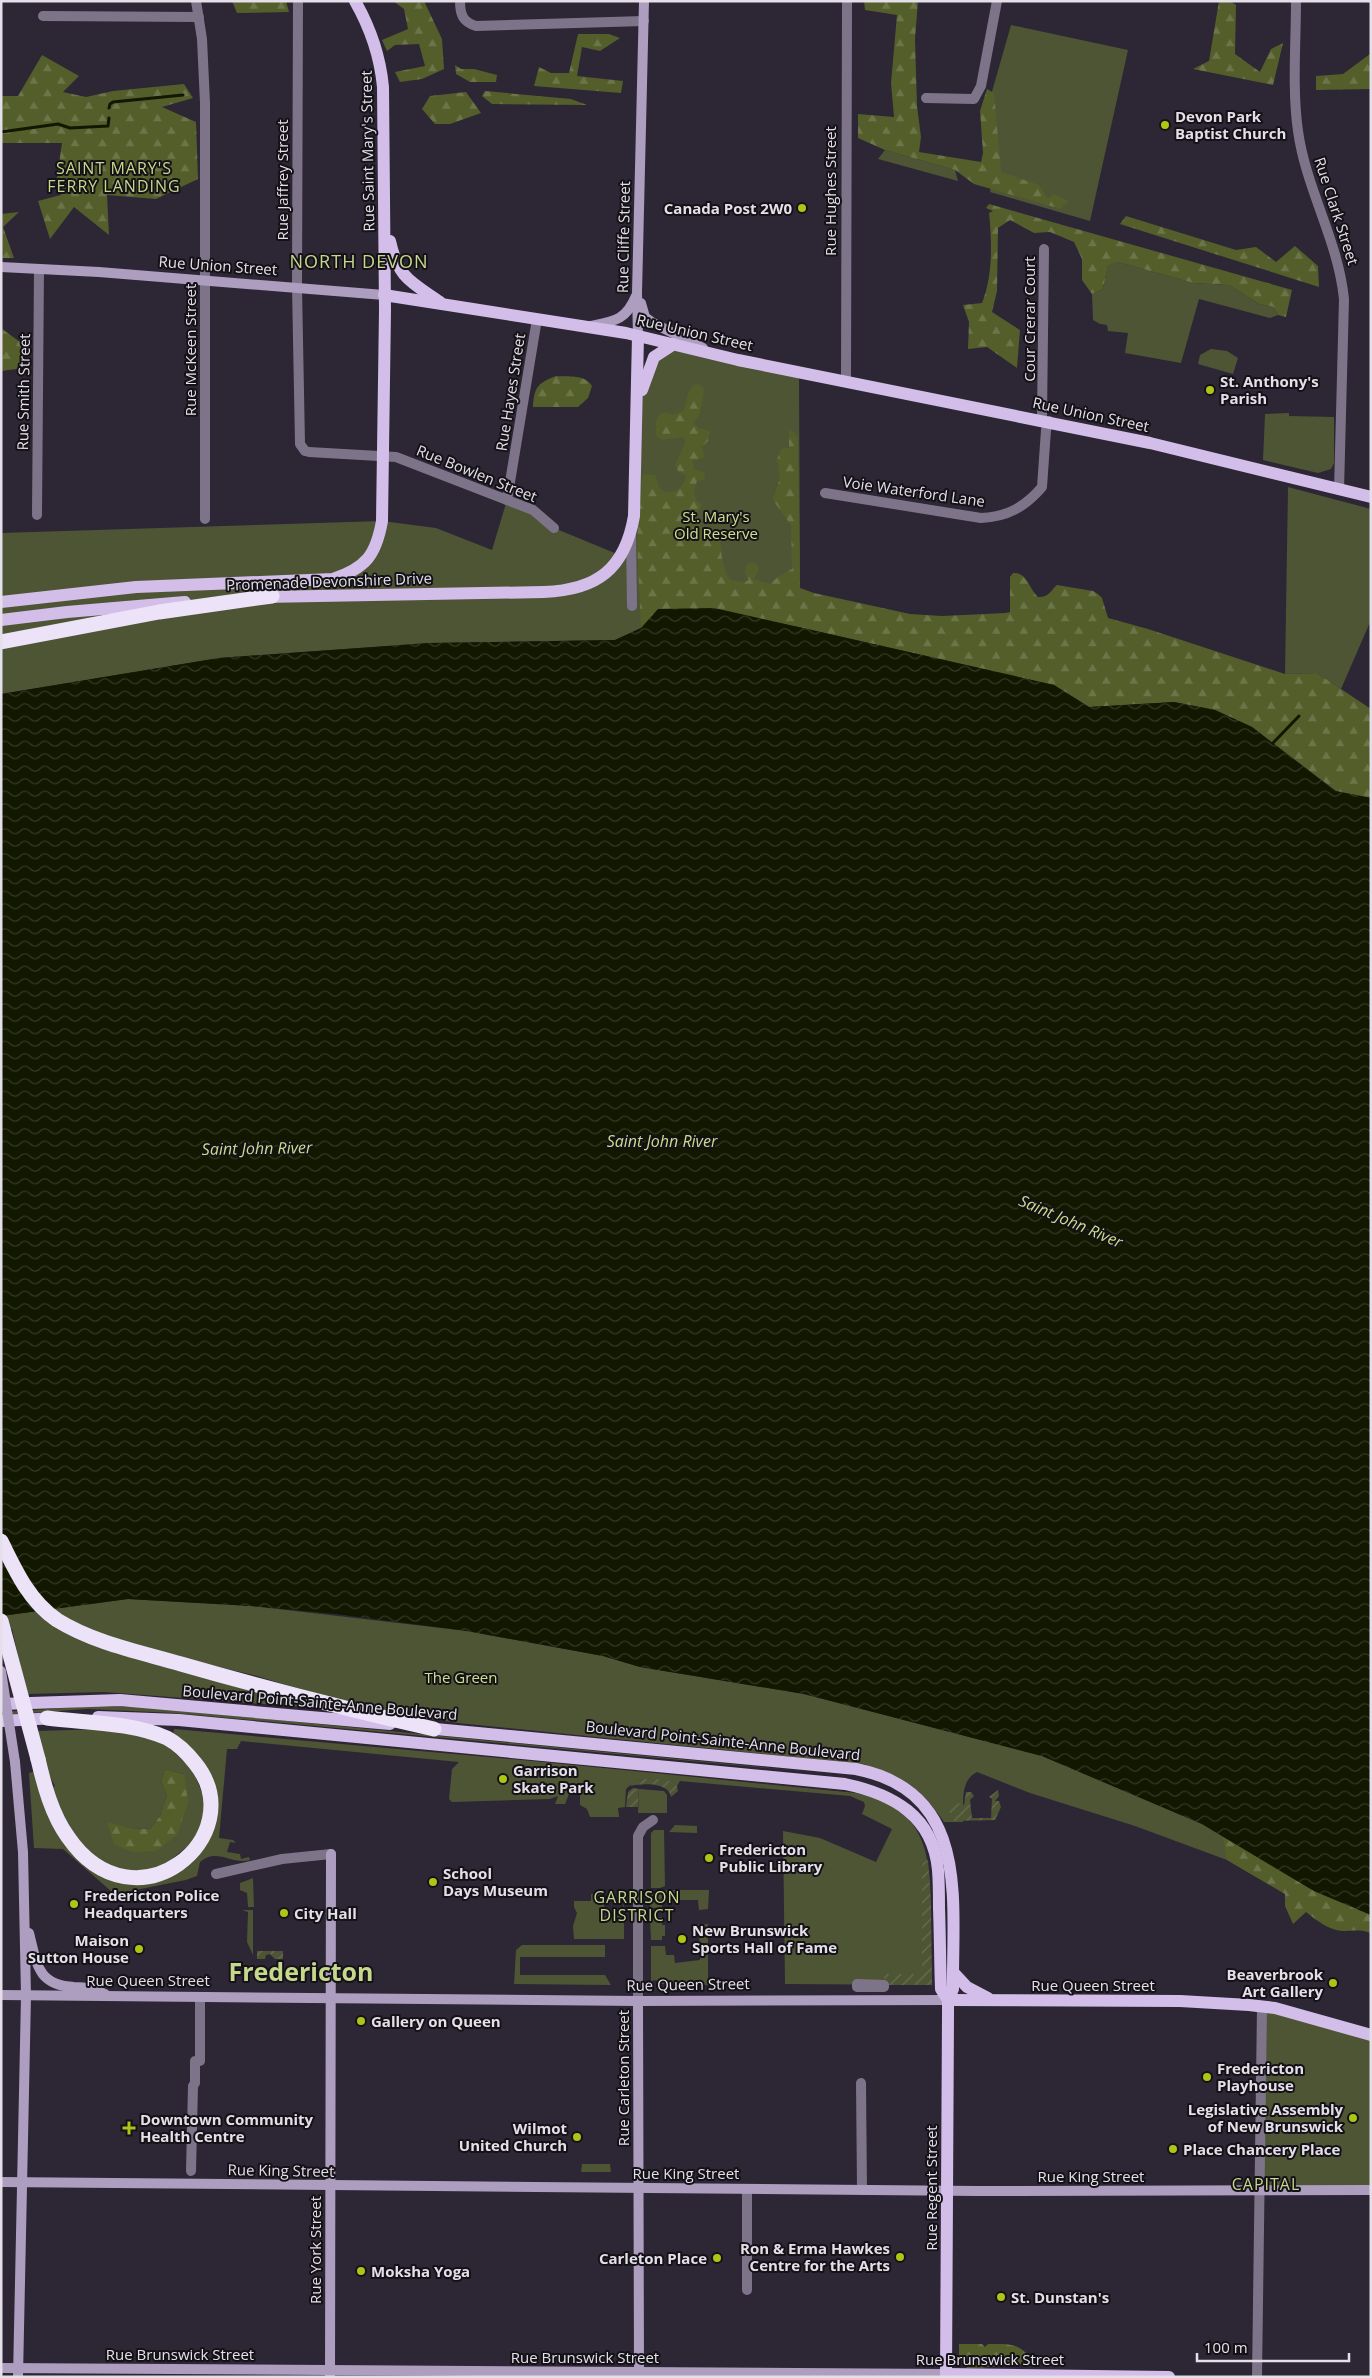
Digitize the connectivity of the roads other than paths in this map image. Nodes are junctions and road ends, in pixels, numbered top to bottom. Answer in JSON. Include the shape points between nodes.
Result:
{"nodes":[{"id":1,"x":196,"y":1,"type":"edge"},
{"id":2,"x":298,"y":1,"type":"edge"},
{"id":3,"x":355,"y":1,"type":"edge"},
{"id":4,"x":460,"y":1,"type":"edge"},
{"id":5,"x":644,"y":1,"type":"edge"},
{"id":6,"x":847,"y":1,"type":"edge"},
{"id":7,"x":997,"y":1,"type":"edge"},
{"id":8,"x":1296,"y":1,"type":"edge"},
{"id":9,"x":43,"y":16,"type":"dead end"},
{"id":10,"x":199,"y":16,"type":"junction"},
{"id":11,"x":644,"y":21,"type":"junction"},
{"id":12,"x":926,"y":98,"type":"dead end"},
{"id":13,"x":385,"y":219,"type":"junction"},
{"id":14,"x":1044,"y":249,"type":"dead end"},
{"id":15,"x":1,"y":267,"type":"edge"},
{"id":16,"x":39,"y":269,"type":"junction"},
{"id":17,"x":204,"y":280,"type":"junction"},
{"id":18,"x":297,"y":288,"type":"junction"},
{"id":19,"x":637,"y":293,"type":"junction"},
{"id":20,"x":384,"y":295,"type":"junction"},
{"id":21,"x":442,"y":303,"type":"junction"},
{"id":22,"x":537,"y":319,"type":"junction"},
{"id":23,"x":590,"y":327,"type":"junction"},
{"id":24,"x":638,"y":336,"type":"junction"},
{"id":25,"x":674,"y":344,"type":"junction"},
{"id":26,"x":710,"y":352,"type":"junction"},
{"id":27,"x":846,"y":381,"type":"junction"},
{"id":28,"x":636,"y":412,"type":"junction"},
{"id":29,"x":1045,"y":420,"type":"junction"},
{"id":30,"x":302,"y":448,"type":"joint"},
{"id":31,"x":384,"y":456,"type":"junction"},
{"id":32,"x":1339,"y":490,"type":"junction"},
{"id":33,"x":825,"y":493,"type":"dead end"},
{"id":34,"x":1371,"y":497,"type":"edge"},
{"id":35,"x":507,"y":500,"type":"junction"},
{"id":36,"x":37,"y":515,"type":"dead end"},
{"id":37,"x":205,"y":519,"type":"dead end"},
{"id":38,"x":554,"y":528,"type":"dead end"},
{"id":39,"x":631,"y":534,"type":"junction"},
{"id":40,"x":272,"y":596,"type":"junction"},
{"id":41,"x":1,"y":602,"type":"edge"},
{"id":42,"x":632,"y":606,"type":"dead end"},
{"id":43,"x":1,"y":620,"type":"edge"},
{"id":44,"x":1,"y":642,"type":"edge"},
{"id":45,"x":1,"y":1541,"type":"edge"},
{"id":46,"x":1,"y":1621,"type":"edge"},
{"id":47,"x":1,"y":1671,"type":"edge"},
{"id":48,"x":1,"y":1704,"type":"edge"},
{"id":49,"x":48,"y":1718,"type":"junction"},
{"id":50,"x":1,"y":1721,"type":"edge"},
{"id":51,"x":434,"y":1729,"type":"junction"},
{"id":52,"x":653,"y":1820,"type":"dead end"},
{"id":53,"x":332,"y":1854,"type":"joint"},
{"id":54,"x":216,"y":1874,"type":"dead end"},
{"id":55,"x":25,"y":1918,"type":"junction"},
{"id":56,"x":953,"y":1972,"type":"junction"},
{"id":57,"x":1,"y":1995,"type":"edge"},
{"id":58,"x":26,"y":1996,"type":"junction"},
{"id":59,"x":110,"y":1996,"type":"junction"},
{"id":60,"x":200,"y":1997,"type":"junction"},
{"id":61,"x":331,"y":1998,"type":"junction"},
{"id":62,"x":948,"y":2000,"type":"junction"},
{"id":63,"x":993,"y":2000,"type":"junction"},
{"id":64,"x":638,"y":2001,"type":"junction"},
{"id":65,"x":1262,"y":2006,"type":"junction"},
{"id":66,"x":1371,"y":2035,"type":"edge"},
{"id":67,"x":861,"y":2083,"type":"dead end"},
{"id":68,"x":191,"y":2171,"type":"dead end"},
{"id":69,"x":1,"y":2182,"type":"edge"},
{"id":70,"x":22,"y":2182,"type":"junction"},
{"id":71,"x":331,"y":2186,"type":"junction"},
{"id":72,"x":638,"y":2188,"type":"junction"},
{"id":73,"x":748,"y":2189,"type":"junction"},
{"id":74,"x":862,"y":2190,"type":"junction"},
{"id":75,"x":948,"y":2190,"type":"junction"},
{"id":76,"x":1371,"y":2190,"type":"edge"},
{"id":77,"x":1259,"y":2191,"type":"junction"},
{"id":78,"x":747,"y":2290,"type":"dead end"},
{"id":79,"x":1,"y":2368,"type":"edge"},
{"id":80,"x":18,"y":2373,"type":"edge"},
{"id":81,"x":639,"y":2373,"type":"junction"},
{"id":82,"x":330,"y":2374,"type":"edge"},
{"id":83,"x":481,"y":2374,"type":"edge"},
{"id":84,"x":790,"y":2376,"type":"edge"},
{"id":85,"x":946,"y":2376,"type":"edge"},
{"id":86,"x":1169,"y":2377,"type":"edge"},
{"id":87,"x":1257,"y":2377,"type":"edge"}],
"edges":[{"from":1,"to":10,"type":"street","name":"Rue McKeen Street"},
{"from":2,"to":18,"type":"street","name":"Rue Jaffrey Street"},
{"from":3,"to":13,"type":"main road","name":"Rue Saint Mary's Street","via":[[376,45],[381,64]]},
{"from":4,"to":11,"type":"street","via":[[461,15],[467,23],[476,26]]},
{"from":5,"to":11,"type":"main road","name":"Rue Cliffe Street"},
{"from":6,"to":27,"type":"street","name":"Rue Hughes Street"},
{"from":7,"to":12,"type":"street","via":[[981,86],[974,98]]},
{"from":8,"to":32,"type":"street","name":"Rue Clark Street","via":[[1298,130],[1342,276]]},
{"from":9,"to":10,"type":"street"},
{"from":10,"to":17,"type":"street","name":"Rue McKeen Street","via":[[205,103]]},
{"from":11,"to":19,"type":"main road","name":"Rue Cliffe Street"},
{"from":13,"to":20,"type":"main road","name":"Rue Saint Mary's Street"},
{"from":13,"to":21,"type":"main road","via":[[393,254],[404,277]]},
{"from":14,"to":29,"type":"street","name":"Cour Crerar Court"},
{"from":15,"to":16,"type":"main road","name":"Rue Union Street"},
{"from":16,"to":17,"type":"main road","name":"Rue Union Street"},
{"from":16,"to":36,"type":"street","name":"Rue Smith Street"},
{"from":17,"to":18,"type":"main road","name":"Rue Union Street"},
{"from":17,"to":37,"type":"street","name":"Rue McKeen Street"},
{"from":18,"to":20,"type":"main road","name":"Rue Union Street"},
{"from":18,"to":30,"type":"street","name":"Rue Jaffrey Street","via":[[298,440]]},
{"from":19,"to":23,"type":"main road","via":[[624,316]]},
{"from":19,"to":24,"type":"main road","name":"Rue Cliffe Street"},
{"from":19,"to":26,"type":"main road","via":[[645,317]]},
{"from":20,"to":21,"type":"main road","name":"Rue Union Street"},
{"from":20,"to":31,"type":"main road","name":"Rue Saint Mary's Street"},
{"from":21,"to":22,"type":"main road","name":"Rue Union Street"},
{"from":22,"to":23,"type":"main road","name":"Rue Union Street"},
{"from":22,"to":35,"type":"street","name":"Rue Hayes Street"},
{"from":23,"to":24,"type":"main road","name":"Rue Union Street"},
{"from":24,"to":25,"type":"main road","name":"Rue Union Street"},
{"from":24,"to":28,"type":"main road","name":"Rue Cliffe Street"},
{"from":25,"to":26,"type":"main road","name":"Rue Union Street"},
{"from":25,"to":28,"type":"main road","via":[[654,357],[647,370]]},
{"from":26,"to":27,"type":"main road","name":"Rue Union Street"},
{"from":27,"to":29,"type":"main road","name":"Rue Union Street"},
{"from":28,"to":39,"type":"main road","name":"Rue Cliffe Street"},
{"from":29,"to":32,"type":"main road","name":"Rue Union Street","via":[[1150,442]]},
{"from":29,"to":33,"type":"street","name":"Voie Waterford Lane","via":[[1042,487],[1023,506],[996,517],[981,518]]},
{"from":30,"to":31,"type":"street","name":"Rue Bowlen Street","via":[[309,452]]},
{"from":31,"to":35,"type":"street","name":"Rue Bowlen Street","via":[[396,457]]},
{"from":31,"to":41,"type":"main road","name":"Promenade Devonshire Drive","via":[[379,538],[364,564],[352,573],[333,579],[136,587]]},
{"from":32,"to":34,"type":"main road","name":"Rue Union Street"},
{"from":35,"to":38,"type":"street","name":"Rue Bowlen Street","via":[[532,510]]},
{"from":39,"to":40,"type":"main road","name":"Promenade Devonshire Drive","via":[[622,556],[608,571],[591,584],[569,591]]},
{"from":39,"to":42,"type":"street"},
{"from":40,"to":43,"type":"main road","name":"Promenade Devonshire Drive","via":[[146,604]]},
{"from":40,"to":44,"type":"highway","via":[[158,612]]},
{"from":45,"to":51,"type":"highway","via":[[28,1591],[56,1619],[96,1639],[350,1710]]},
{"from":46,"to":49,"type":"highway","bridge":true,"via":[[52,1805],[68,1838],[91,1862],[121,1876],[155,1876],[182,1863],[193,1853],[206,1829],[210,1813],[207,1784],[200,1768],[180,1747],[168,1739],[131,1728]]},
{"from":47,"to":55,"type":"main road","bridge":true,"via":[[15,1762]]},
{"from":48,"to":51,"type":"main road","name":"Boulevard Point-Sainte-Anne Boulevard","via":[[120,1700]]},
{"from":49,"to":50,"type":"main road","name":"Boulevard Point-Sainte-Anne Boulevard"},
{"from":49,"to":62,"type":"main road","name":"Boulevard Point-Sainte-Anne Boulevard","via":[[179,1720],[845,1784],[867,1789],[902,1804],[916,1818],[932,1844],[938,1870],[941,1989]]},
{"from":51,"to":56,"type":"main road","name":"Boulevard Point-Sainte-Anne Boulevard","via":[[845,1767],[879,1774],[912,1794],[929,1813],[944,1839],[953,1880]]},
{"from":52,"to":64,"type":"street","name":"Rue Carleton Street","via":[[643,1827],[638,1836]]},
{"from":53,"to":54,"type":"street","via":[[282,1859]]},
{"from":53,"to":61,"type":"main road","name":"Rue York Street"},
{"from":55,"to":58,"type":"main road"},
{"from":55,"to":59,"type":"main road","via":[[37,1966],[48,1980]]},
{"from":56,"to":62,"type":"main road","name":"Boulevard Point-Sainte-Anne Boulevard","via":[[953,1989]]},
{"from":56,"to":63,"type":"main road","via":[[966,1987]]},
{"from":57,"to":58,"type":"main road","name":"Rue Queen Street"},
{"from":58,"to":59,"type":"main road","name":"Rue Queen Street"},
{"from":58,"to":70,"type":"main road"},
{"from":59,"to":60,"type":"main road","name":"Rue Queen Street"},
{"from":60,"to":61,"type":"main road","name":"Rue Queen Street"},
{"from":60,"to":68,"type":"street","via":[[200,2061],[195,2061]]},
{"from":61,"to":64,"type":"main road","name":"Rue Queen Street"},
{"from":61,"to":71,"type":"main road","name":"Rue York Street"},
{"from":62,"to":63,"type":"main road","name":"Rue Queen Street"},
{"from":62,"to":64,"type":"main road","name":"Rue Queen Street"},
{"from":62,"to":75,"type":"main road","name":"Rue Regent Street"},
{"from":63,"to":65,"type":"main road","name":"Rue Queen Street"},
{"from":64,"to":72,"type":"main road","name":"Rue Carleton Street"},
{"from":65,"to":66,"type":"main road","name":"Rue Queen Street"},
{"from":65,"to":77,"type":"street"},
{"from":67,"to":74,"type":"street"},
{"from":69,"to":70,"type":"main road","name":"Rue King Street"},
{"from":70,"to":71,"type":"main road","name":"Rue King Street"},
{"from":70,"to":80,"type":"main road"},
{"from":71,"to":72,"type":"main road","name":"Rue King Street"},
{"from":71,"to":82,"type":"main road","name":"Rue York Street"},
{"from":72,"to":73,"type":"main road","name":"Rue King Street"},
{"from":72,"to":81,"type":"main road","name":"Rue Carleton Street"},
{"from":73,"to":74,"type":"main road","name":"Rue King Street"},
{"from":73,"to":78,"type":"street"},
{"from":74,"to":75,"type":"main road","name":"Rue King Street"},
{"from":75,"to":77,"type":"main road","name":"Rue King Street"},
{"from":75,"to":85,"type":"main road","name":"Rue Regent Street"},
{"from":76,"to":77,"type":"main road","name":"Rue King Street"},
{"from":77,"to":87,"type":"street"},
{"from":79,"to":80,"type":"main road","name":"Rue Brunswick Street"},
{"from":80,"to":82,"type":"main road","name":"Rue Brunswick Street"},
{"from":81,"to":83,"type":"main road","name":"Rue Brunswick Street"},
{"from":81,"to":84,"type":"main road","name":"Rue Brunswick Street"},
{"from":82,"to":83,"type":"main road","name":"Rue Brunswick Street"},
{"from":84,"to":85,"type":"main road","name":"Rue Brunswick Street"},
{"from":85,"to":86,"type":"main road","name":"Rue Brunswick Street"}]}
